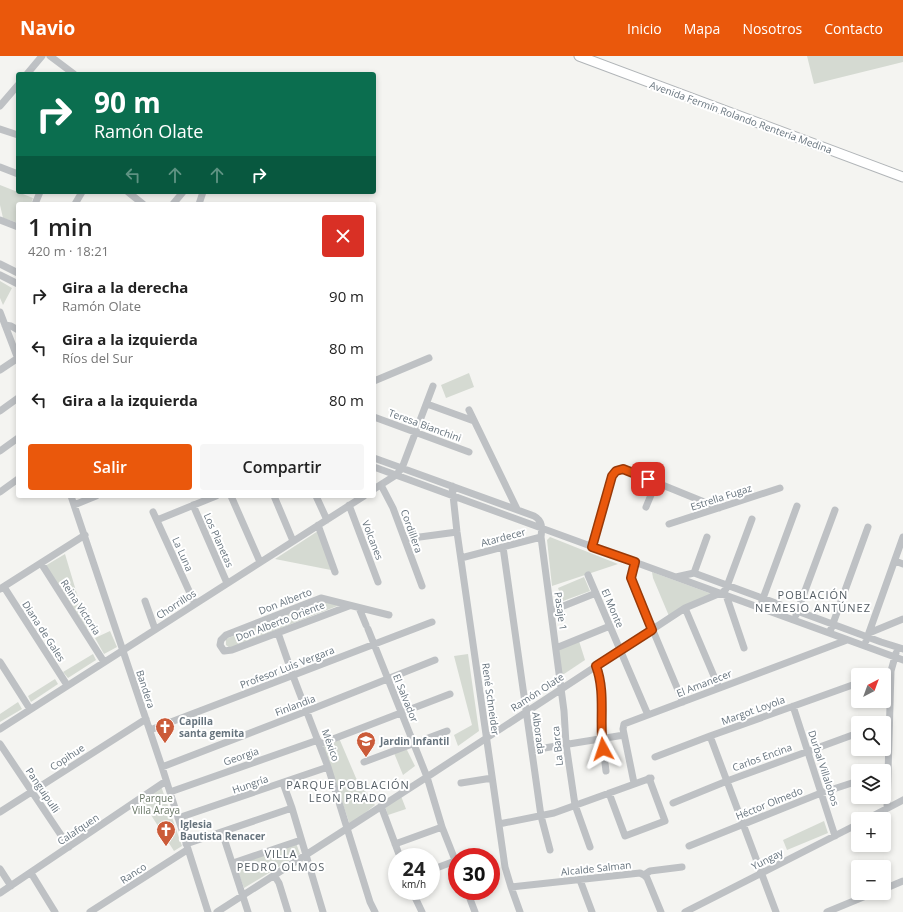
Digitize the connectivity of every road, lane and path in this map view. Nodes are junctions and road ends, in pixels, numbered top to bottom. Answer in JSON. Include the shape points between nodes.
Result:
{"nodes":[{"id":1,"x":42,"y":56,"type":"edge"},
{"id":2,"x":50,"y":56,"type":"edge"},
{"id":3,"x":579,"y":56,"type":"edge"},
{"id":4,"x":29,"y":72,"type":"edge"},
{"id":5,"x":71,"y":72,"type":"edge"},
{"id":6,"x":16,"y":87,"type":"edge"},
{"id":7,"x":0,"y":106,"type":"edge"},
{"id":8,"x":0,"y":129,"type":"edge"},
{"id":9,"x":16,"y":133,"type":"edge"},
{"id":10,"x":0,"y":167,"type":"edge"},
{"id":11,"x":16,"y":173,"type":"edge"},
{"id":12,"x":903,"y":177,"type":"edge"},
{"id":13,"x":132,"y":194,"type":"edge"},
{"id":14,"x":181,"y":194,"type":"edge"},
{"id":15,"x":141,"y":202,"type":"edge"},
{"id":16,"x":175,"y":202,"type":"edge"},
{"id":17,"x":0,"y":220,"type":"edge"},
{"id":18,"x":16,"y":226,"type":"edge"},
{"id":19,"x":0,"y":264,"type":"edge"},
{"id":20,"x":16,"y":272,"type":"edge"},
{"id":21,"x":0,"y":275,"type":"edge"},
{"id":22,"x":16,"y":283,"type":"edge"},
{"id":23,"x":0,"y":312,"type":"edge"},
{"id":24,"x":4,"y":328,"type":"edge"},
{"id":25,"x":16,"y":329,"type":"edge"},
{"id":26,"x":16,"y":354,"type":"edge"},
{"id":27,"x":429,"y":358,"type":"dead end"},
{"id":28,"x":16,"y":359,"type":"edge"},
{"id":29,"x":0,"y":370,"type":"edge"},
{"id":30,"x":376,"y":380,"type":"edge"},
{"id":31,"x":434,"y":386,"type":"dead end"},
{"id":32,"x":16,"y":399,"type":"edge"},
{"id":33,"x":427,"y":404,"type":"junction"},
{"id":34,"x":469,"y":410,"type":"dead end"},
{"id":35,"x":0,"y":411,"type":"edge"},
{"id":36,"x":376,"y":419,"type":"edge"},
{"id":37,"x":474,"y":421,"type":"junction"},
{"id":38,"x":416,"y":433,"type":"junction"},
{"id":39,"x":16,"y":439,"type":"edge"},
{"id":40,"x":0,"y":450,"type":"edge"},
{"id":41,"x":469,"y":452,"type":"dead end"},
{"id":42,"x":376,"y":459,"type":"edge"},
{"id":43,"x":376,"y":468,"type":"edge"},
{"id":44,"x":402,"y":468,"type":"junction"},
{"id":45,"x":396,"y":475,"type":"junction"},
{"id":46,"x":16,"y":480,"type":"edge"},
{"id":47,"x":656,"y":483,"type":"junction"},
{"id":48,"x":381,"y":485,"type":"junction"},
{"id":49,"x":452,"y":486,"type":"junction"},
{"id":50,"x":376,"y":488,"type":"edge"},
{"id":51,"x":780,"y":488,"type":"dead end"},
{"id":52,"x":0,"y":492,"type":"edge"},
{"id":53,"x":454,"y":496,"type":"junction"},
{"id":54,"x":72,"y":498,"type":"edge"},
{"id":55,"x":91,"y":498,"type":"edge"},
{"id":56,"x":211,"y":498,"type":"edge"},
{"id":57,"x":232,"y":498,"type":"edge"},
{"id":58,"x":275,"y":498,"type":"edge"},
{"id":59,"x":317,"y":498,"type":"edge"},
{"id":60,"x":361,"y":498,"type":"edge"},
{"id":61,"x":74,"y":505,"type":"junction"},
{"id":62,"x":193,"y":505,"type":"junction"},
{"id":63,"x":349,"y":505,"type":"junction"},
{"id":64,"x":646,"y":506,"type":"dead end"},
{"id":65,"x":798,"y":506,"type":"dead end"},
{"id":66,"x":719,"y":508,"type":"junction"},
{"id":67,"x":517,"y":509,"type":"junction"},
{"id":68,"x":834,"y":510,"type":"dead end"},
{"id":69,"x":153,"y":512,"type":"dead end"},
{"id":70,"x":752,"y":519,"type":"dead end"},
{"id":71,"x":157,"y":520,"type":"junction"},
{"id":72,"x":327,"y":520,"type":"junction"},
{"id":73,"x":669,"y":524,"type":"dead end"},
{"id":74,"x":318,"y":525,"type":"junction"},
{"id":75,"x":868,"y":527,"type":"dead end"},
{"id":76,"x":542,"y":528,"type":"junction"},
{"id":77,"x":457,"y":532,"type":"junction"},
{"id":78,"x":85,"y":535,"type":"junction"},
{"id":79,"x":541,"y":537,"type":"junction"},
{"id":80,"x":707,"y":537,"type":"dead end"},
{"id":81,"x":903,"y":537,"type":"edge"},
{"id":82,"x":405,"y":539,"type":"junction"},
{"id":83,"x":293,"y":541,"type":"junction"},
{"id":84,"x":504,"y":547,"type":"junction"},
{"id":85,"x":592,"y":547,"type":"junction"},
{"id":86,"x":461,"y":558,"type":"junction"},
{"id":87,"x":895,"y":561,"type":"junction"},
{"id":88,"x":260,"y":562,"type":"junction"},
{"id":89,"x":635,"y":562,"type":"junction"},
{"id":90,"x":41,"y":563,"type":"junction"},
{"id":91,"x":903,"y":564,"type":"edge"},
{"id":92,"x":335,"y":572,"type":"dead end"},
{"id":93,"x":697,"y":574,"type":"junction"},
{"id":94,"x":588,"y":575,"type":"dead end"},
{"id":95,"x":676,"y":577,"type":"junction"},
{"id":96,"x":378,"y":582,"type":"dead end"},
{"id":97,"x":227,"y":583,"type":"junction"},
{"id":98,"x":696,"y":585,"type":"junction"},
{"id":99,"x":728,"y":585,"type":"junction"},
{"id":100,"x":422,"y":586,"type":"dead end"},
{"id":101,"x":2,"y":588,"type":"edge"},
{"id":102,"x":596,"y":594,"type":"junction"},
{"id":103,"x":722,"y":594,"type":"junction"},
{"id":104,"x":763,"y":598,"type":"junction"},
{"id":105,"x":145,"y":601,"type":"dead end"},
{"id":106,"x":195,"y":604,"type":"junction"},
{"id":107,"x":349,"y":606,"type":"junction"},
{"id":108,"x":359,"y":608,"type":"junction"},
{"id":109,"x":685,"y":608,"type":"junction"},
{"id":110,"x":760,"y":608,"type":"junction"},
{"id":111,"x":551,"y":611,"type":"junction"},
{"id":112,"x":798,"y":611,"type":"junction"},
{"id":113,"x":389,"y":615,"type":"dead end"},
{"id":114,"x":903,"y":619,"type":"edge"},
{"id":115,"x":794,"y":620,"type":"junction"},
{"id":116,"x":432,"y":622,"type":"dead end"},
{"id":117,"x":833,"y":624,"type":"junction"},
{"id":118,"x":610,"y":626,"type":"junction"},
{"id":119,"x":155,"y":629,"type":"junction"},
{"id":120,"x":652,"y":630,"type":"junction"},
{"id":121,"x":278,"y":633,"type":"junction"},
{"id":122,"x":829,"y":633,"type":"junction"},
{"id":123,"x":868,"y":635,"type":"junction"},
{"id":124,"x":847,"y":640,"type":"junction"},
{"id":125,"x":220,"y":645,"type":"joint"},
{"id":126,"x":374,"y":645,"type":"junction"},
{"id":127,"x":864,"y":646,"type":"junction"},
{"id":128,"x":556,"y":648,"type":"junction"},
{"id":129,"x":744,"y":648,"type":"dead end"},
{"id":130,"x":901,"y":648,"type":"edge"},
{"id":131,"x":122,"y":650,"type":"junction"},
{"id":132,"x":620,"y":650,"type":"junction"},
{"id":133,"x":894,"y":657,"type":"junction"},
{"id":134,"x":435,"y":660,"type":"dead end"},
{"id":135,"x":903,"y":660,"type":"edge"},
{"id":136,"x":0,"y":662,"type":"edge"},
{"id":137,"x":104,"y":662,"type":"junction"},
{"id":138,"x":596,"y":666,"type":"junction"},
{"id":139,"x":892,"y":671,"type":"joint"},
{"id":140,"x":293,"y":676,"type":"junction"},
{"id":141,"x":388,"y":679,"type":"junction"},
{"id":142,"x":67,"y":685,"type":"junction"},
{"id":143,"x":851,"y":685,"type":"edge"},
{"id":144,"x":561,"y":688,"type":"junction"},
{"id":145,"x":719,"y":688,"type":"junction"},
{"id":146,"x":450,"y":694,"type":"dead end"},
{"id":147,"x":682,"y":702,"type":"junction"},
{"id":148,"x":793,"y":706,"type":"junction"},
{"id":149,"x":30,"y":709,"type":"junction"},
{"id":150,"x":307,"y":711,"type":"junction"},
{"id":151,"x":401,"y":712,"type":"junction"},
{"id":152,"x":526,"y":712,"type":"junction"},
{"id":153,"x":648,"y":715,"type":"junction"},
{"id":154,"x":888,"y":716,"type":"edge"},
{"id":155,"x":146,"y":719,"type":"junction"},
{"id":156,"x":0,"y":729,"type":"edge"},
{"id":157,"x":150,"y":730,"type":"junction"},
{"id":158,"x":447,"y":730,"type":"dead end"},
{"id":159,"x":624,"y":735,"type":"junction"},
{"id":160,"x":851,"y":735,"type":"edge"},
{"id":161,"x":710,"y":736,"type":"junction"},
{"id":162,"x":486,"y":737,"type":"junction"},
{"id":163,"x":602,"y":739,"type":"junction"},
{"id":164,"x":319,"y":742,"type":"junction"},
{"id":165,"x":0,"y":744,"type":"edge"},
{"id":166,"x":414,"y":744,"type":"junction"},
{"id":167,"x":566,"y":744,"type":"junction"},
{"id":168,"x":532,"y":750,"type":"junction"},
{"id":169,"x":808,"y":751,"type":"junction"},
{"id":170,"x":655,"y":757,"type":"dead end"},
{"id":171,"x":364,"y":762,"type":"dead end"},
{"id":172,"x":162,"y":767,"type":"junction"},
{"id":173,"x":328,"y":767,"type":"junction"},
{"id":174,"x":606,"y":771,"type":"dead end"},
{"id":175,"x":427,"y":777,"type":"junction"},
{"id":176,"x":492,"y":778,"type":"junction"},
{"id":177,"x":166,"y":781,"type":"junction"},
{"id":178,"x":727,"y":781,"type":"junction"},
{"id":179,"x":283,"y":783,"type":"junction"},
{"id":180,"x":461,"y":783,"type":"dead end"},
{"id":181,"x":634,"y":783,"type":"junction"},
{"id":182,"x":851,"y":783,"type":"edge"},
{"id":183,"x":32,"y":791,"type":"junction"},
{"id":184,"x":170,"y":792,"type":"junction"},
{"id":185,"x":609,"y":793,"type":"junction"},
{"id":186,"x":821,"y":793,"type":"junction"},
{"id":187,"x":903,"y":800,"type":"edge"},
{"id":188,"x":673,"y":802,"type":"dead end"},
{"id":189,"x":887,"y":804,"type":"edge"},
{"id":190,"x":381,"y":806,"type":"junction"},
{"id":191,"x":575,"y":806,"type":"junction"},
{"id":192,"x":292,"y":808,"type":"junction"},
{"id":193,"x":887,"y":808,"type":"junction"},
{"id":194,"x":0,"y":812,"type":"edge"},
{"id":195,"x":880,"y":812,"type":"edge"},
{"id":196,"x":541,"y":816,"type":"junction"},
{"id":197,"x":178,"y":818,"type":"junction"},
{"id":198,"x":499,"y":824,"type":"junction"},
{"id":199,"x":744,"y":824,"type":"junction"},
{"id":200,"x":442,"y":827,"type":"junction"},
{"id":201,"x":347,"y":828,"type":"junction"},
{"id":202,"x":851,"y":828,"type":"edge"},
{"id":203,"x":222,"y":832,"type":"junction"},
{"id":204,"x":835,"y":836,"type":"junction"},
{"id":205,"x":301,"y":840,"type":"junction"},
{"id":206,"x":395,"y":844,"type":"junction"},
{"id":207,"x":689,"y":846,"type":"dead end"},
{"id":208,"x":69,"y":847,"type":"junction"},
{"id":209,"x":186,"y":847,"type":"junction"},
{"id":210,"x":590,"y":847,"type":"dead end"},
{"id":211,"x":397,"y":848,"type":"edge"},
{"id":212,"x":450,"y":848,"type":"edge"},
{"id":213,"x":550,"y":850,"type":"dead end"},
{"id":214,"x":305,"y":855,"type":"junction"},
{"id":215,"x":233,"y":863,"type":"junction"},
{"id":216,"x":682,"y":867,"type":"dead end"},
{"id":217,"x":0,"y":869,"type":"edge"},
{"id":218,"x":762,"y":872,"type":"junction"},
{"id":219,"x":31,"y":873,"type":"junction"},
{"id":220,"x":274,"y":875,"type":"junction"},
{"id":221,"x":644,"y":875,"type":"junction"},
{"id":222,"x":580,"y":880,"type":"junction"},
{"id":223,"x":903,"y":881,"type":"edge"},
{"id":224,"x":11,"y":886,"type":"junction"},
{"id":225,"x":891,"y":886,"type":"edge"},
{"id":226,"x":511,"y":887,"type":"junction"},
{"id":227,"x":0,"y":893,"type":"edge"},
{"id":228,"x":243,"y":895,"type":"junction"},
{"id":229,"x":416,"y":900,"type":"edge"},
{"id":230,"x":470,"y":900,"type":"edge"},
{"id":231,"x":856,"y":900,"type":"edge"},
{"id":232,"x":55,"y":912,"type":"edge"},
{"id":233,"x":90,"y":912,"type":"edge"},
{"id":234,"x":208,"y":912,"type":"edge"},
{"id":235,"x":217,"y":912,"type":"edge"},
{"id":236,"x":248,"y":912,"type":"edge"},
{"id":237,"x":288,"y":912,"type":"edge"},
{"id":238,"x":323,"y":912,"type":"edge"},
{"id":239,"x":375,"y":912,"type":"edge"},
{"id":240,"x":422,"y":912,"type":"edge"},
{"id":241,"x":475,"y":912,"type":"edge"},
{"id":242,"x":520,"y":912,"type":"edge"},
{"id":243,"x":592,"y":912,"type":"edge"},
{"id":244,"x":661,"y":912,"type":"edge"},
{"id":245,"x":685,"y":912,"type":"edge"},
{"id":246,"x":776,"y":912,"type":"edge"},
{"id":247,"x":827,"y":912,"type":"edge"}],
"edges":[{"from":1,"to":4,"type":"street"},
{"from":2,"to":5,"type":"street"},
{"from":3,"to":12,"type":"main road","name":"Avenida Fermín Rolando Rentería Medina"},
{"from":6,"to":7,"type":"street"},
{"from":8,"to":9,"type":"street"},
{"from":10,"to":11,"type":"street"},
{"from":13,"to":15,"type":"street"},
{"from":14,"to":16,"type":"street"},
{"from":17,"to":18,"type":"street"},
{"from":19,"to":20,"type":"street"},
{"from":21,"to":22,"type":"street"},
{"from":23,"to":24,"type":"street"},
{"from":24,"to":25,"type":"street","via":[[11,326]]},
{"from":24,"to":26,"type":"street"},
{"from":27,"to":30,"type":"street"},
{"from":28,"to":29,"type":"street"},
{"from":31,"to":33,"type":"street"},
{"from":32,"to":35,"type":"street"},
{"from":33,"to":37,"type":"street"},
{"from":33,"to":38,"type":"street"},
{"from":34,"to":37,"type":"street"},
{"from":36,"to":38,"type":"street","name":"Teresa Bianchini"},
{"from":37,"to":67,"type":"street"},
{"from":38,"to":41,"type":"street","name":"Teresa Bianchini"},
{"from":38,"to":44,"type":"street"},
{"from":39,"to":40,"type":"street"},
{"from":42,"to":44,"type":"street"},
{"from":43,"to":45,"type":"street"},
{"from":44,"to":45,"type":"street"},
{"from":44,"to":49,"type":"street"},
{"from":45,"to":48,"type":"street"},
{"from":45,"to":53,"type":"street"},
{"from":46,"to":52,"type":"street"},
{"from":47,"to":64,"type":"street"},
{"from":47,"to":66,"type":"street"},
{"from":47,"to":85,"type":"street","via":[[623,469],[616,471],[612,476]]},
{"from":48,"to":50,"type":"street"},
{"from":48,"to":82,"type":"street","name":"Cordillera"},
{"from":49,"to":53,"type":"street","name":"René Schneider"},
{"from":49,"to":67,"type":"street"},
{"from":51,"to":66,"type":"street","name":"Estrella Fugaz"},
{"from":53,"to":76,"type":"street"},
{"from":53,"to":77,"type":"street","name":"René Schneider"},
{"from":54,"to":61,"type":"street","name":"Bandera"},
{"from":55,"to":61,"type":"street"},
{"from":56,"to":62,"type":"street"},
{"from":57,"to":88,"type":"street"},
{"from":58,"to":83,"type":"street"},
{"from":59,"to":72,"type":"street"},
{"from":60,"to":63,"type":"street","name":"Chorrillos"},
{"from":61,"to":78,"type":"street","name":"Bandera"},
{"from":62,"to":71,"type":"street"},
{"from":62,"to":97,"type":"street","name":"Los Planetas"},
{"from":63,"to":72,"type":"street","name":"Chorrillos"},
{"from":63,"to":96,"type":"street","name":"Volcanes"},
{"from":65,"to":104,"type":"street"},
{"from":66,"to":73,"type":"street","name":"Estrella Fugaz"},
{"from":67,"to":76,"type":"street","via":[[536,517]]},
{"from":68,"to":112,"type":"street"},
{"from":69,"to":71,"type":"street","name":"La Luna"},
{"from":70,"to":99,"type":"street"},
{"from":71,"to":106,"type":"street","name":"La Luna"},
{"from":72,"to":74,"type":"street","name":"Chorrillos"},
{"from":74,"to":83,"type":"street","name":"Chorrillos"},
{"from":74,"to":92,"type":"street"},
{"from":75,"to":117,"type":"street"},
{"from":76,"to":79,"type":"street","name":"Atardecer"},
{"from":76,"to":85,"type":"street"},
{"from":77,"to":82,"type":"street"},
{"from":77,"to":86,"type":"street","name":"René Schneider"},
{"from":78,"to":90,"type":"street"},
{"from":78,"to":131,"type":"street","name":"Bandera"},
{"from":79,"to":84,"type":"street","name":"Atardecer"},
{"from":79,"to":111,"type":"street","name":"Pasaje 1"},
{"from":80,"to":93,"type":"street"},
{"from":81,"to":87,"type":"street"},
{"from":82,"to":100,"type":"street","name":"Cordillera"},
{"from":83,"to":88,"type":"street","name":"Chorrillos"},
{"from":84,"to":86,"type":"street","name":"Atardecer"},
{"from":84,"to":152,"type":"street","name":"Alborada"},
{"from":85,"to":89,"type":"street"},
{"from":86,"to":162,"type":"street","name":"René Schneider"},
{"from":87,"to":91,"type":"street"},
{"from":87,"to":123,"type":"street"},
{"from":88,"to":97,"type":"street","name":"Chorrillos"},
{"from":89,"to":95,"type":"street"},
{"from":89,"to":120,"type":"street","via":[[631,578]]},
{"from":90,"to":101,"type":"street"},
{"from":90,"to":137,"type":"street","name":"Reina Victoria"},
{"from":93,"to":95,"type":"street"},
{"from":93,"to":98,"type":"street"},
{"from":93,"to":99,"type":"street"},
{"from":94,"to":102,"type":"street","name":"El Monte"},
{"from":95,"to":98,"type":"street"},
{"from":97,"to":106,"type":"street","name":"Chorrillos"},
{"from":98,"to":103,"type":"street"},
{"from":99,"to":103,"type":"street","name":"Ramón Olate"},
{"from":99,"to":104,"type":"street"},
{"from":101,"to":142,"type":"street","name":"Diana de Gales"},
{"from":102,"to":111,"type":"street"},
{"from":102,"to":118,"type":"street","name":"El Monte"},
{"from":103,"to":109,"type":"street","name":"Ramón Olate"},
{"from":103,"to":110,"type":"street"},
{"from":103,"to":129,"type":"street"},
{"from":104,"to":110,"type":"street"},
{"from":104,"to":112,"type":"street"},
{"from":105,"to":119,"type":"street"},
{"from":106,"to":119,"type":"street","name":"Chorrillos"},
{"from":107,"to":108,"type":"street","name":"Don Alberto"},
{"from":107,"to":121,"type":"street","name":"Don Alberto Oriente"},
{"from":107,"to":125,"type":"street","name":"Don Alberto","via":[[321,598],[226,634]]},
{"from":108,"to":113,"type":"street","name":"Don Alberto"},
{"from":108,"to":126,"type":"street","name":"El Salvador"},
{"from":109,"to":120,"type":"street","name":"Ramón Olate"},
{"from":109,"to":145,"type":"street"},
{"from":110,"to":115,"type":"street"},
{"from":111,"to":128,"type":"street","name":"Pasaje 1"},
{"from":112,"to":115,"type":"street"},
{"from":112,"to":117,"type":"street"},
{"from":114,"to":123,"type":"street"},
{"from":115,"to":122,"type":"street"},
{"from":116,"to":126,"type":"street","name":"Profesor Luis Vergara"},
{"from":117,"to":122,"type":"street"},
{"from":117,"to":123,"type":"street"},
{"from":118,"to":128,"type":"street"},
{"from":118,"to":132,"type":"street","name":"El Monte"},
{"from":119,"to":131,"type":"street","name":"Chorrillos"},
{"from":120,"to":132,"type":"street","name":"Ramón Olate"},
{"from":120,"to":147,"type":"street"},
{"from":121,"to":125,"type":"street","name":"Don Alberto Oriente","via":[[232,650],[224,650]]},
{"from":121,"to":140,"type":"street","name":"México"},
{"from":122,"to":124,"type":"street"},
{"from":123,"to":127,"type":"street"},
{"from":123,"to":130,"type":"street"},
{"from":124,"to":127,"type":"street"},
{"from":124,"to":145,"type":"street","name":"El Amanecer"},
{"from":126,"to":140,"type":"street","name":"Profesor Luis Vergara"},
{"from":126,"to":141,"type":"street","name":"El Salvador"},
{"from":127,"to":133,"type":"street"},
{"from":128,"to":144,"type":"street","name":"Pasaje 1"},
{"from":130,"to":133,"type":"street"},
{"from":131,"to":137,"type":"street","name":"Chorrillos"},
{"from":131,"to":155,"type":"street","name":"Bandera"},
{"from":132,"to":138,"type":"street","name":"Ramón Olate"},
{"from":132,"to":153,"type":"street","name":"El Monte"},
{"from":133,"to":135,"type":"street"},
{"from":133,"to":139,"type":"street"},
{"from":134,"to":141,"type":"street","name":"Finlandia"},
{"from":136,"to":149,"type":"street"},
{"from":137,"to":142,"type":"street","name":"Chorrillos"},
{"from":138,"to":144,"type":"street","name":"Ramón Olate"},
{"from":138,"to":163,"type":"street","via":[[600,680]]},
{"from":139,"to":154,"type":"street"},
{"from":140,"to":150,"type":"street","name":"México"},
{"from":140,"to":157,"type":"street","name":"Profesor Luis Vergara"},
{"from":141,"to":150,"type":"street","name":"Finlandia"},
{"from":141,"to":151,"type":"street","name":"El Salvador"},
{"from":142,"to":149,"type":"street","name":"Chorrillos"},
{"from":143,"to":148,"type":"street","name":"Margot Loyola"},
{"from":144,"to":152,"type":"street","name":"Ramón Olate"},
{"from":144,"to":167,"type":"street","name":"La Barca"},
{"from":145,"to":147,"type":"street","name":"El Amanecer"},
{"from":146,"to":151,"type":"street","name":"Georgia"},
{"from":147,"to":153,"type":"street","name":"El Amanecer"},
{"from":148,"to":161,"type":"street","name":"Margot Loyola"},
{"from":148,"to":169,"type":"street","name":"Durbal Villalobos"},
{"from":149,"to":156,"type":"street","name":"Chorrillos"},
{"from":150,"to":164,"type":"street","name":"México"},
{"from":150,"to":172,"type":"street","name":"Finlandia"},
{"from":151,"to":164,"type":"street","name":"Georgia"},
{"from":151,"to":166,"type":"street","name":"El Salvador"},
{"from":152,"to":162,"type":"street","name":"Ramón Olate"},
{"from":152,"to":168,"type":"street","name":"Alborada"},
{"from":153,"to":159,"type":"street","name":"El Amanecer","via":[[624,724]]},
{"from":155,"to":157,"type":"street","name":"Bandera"},
{"from":155,"to":183,"type":"street","name":"Copihue"},
{"from":157,"to":172,"type":"street","name":"Bandera"},
{"from":158,"to":166,"type":"street"},
{"from":159,"to":163,"type":"street"},
{"from":159,"to":181,"type":"street"},
{"from":160,"to":169,"type":"street","name":"Carlos Encina"},
{"from":161,"to":170,"type":"street","name":"Margot Loyola"},
{"from":161,"to":178,"type":"street"},
{"from":162,"to":175,"type":"street","name":"Ramón Olate"},
{"from":162,"to":176,"type":"street","name":"René Schneider"},
{"from":163,"to":167,"type":"street"},
{"from":163,"to":174,"type":"street"},
{"from":164,"to":173,"type":"street","name":"México"},
{"from":164,"to":184,"type":"street","name":"Georgia"},
{"from":165,"to":183,"type":"street","name":"Panguipulli"},
{"from":166,"to":171,"type":"street"},
{"from":166,"to":175,"type":"street","name":"El Salvador"},
{"from":167,"to":168,"type":"street"},
{"from":167,"to":191,"type":"street","name":"La Barca"},
{"from":168,"to":196,"type":"street","name":"Alborada"},
{"from":169,"to":178,"type":"street","name":"Carlos Encina"},
{"from":169,"to":186,"type":"street","name":"Durbal Villalobos"},
{"from":172,"to":177,"type":"street","name":"Bandera"},
{"from":173,"to":179,"type":"street","name":"Hungría"},
{"from":173,"to":201,"type":"street","name":"México"},
{"from":175,"to":190,"type":"street","name":"Ramón Olate"},
{"from":175,"to":200,"type":"street","name":"El Salvador"},
{"from":176,"to":180,"type":"street"},
{"from":176,"to":198,"type":"street","name":"René Schneider"},
{"from":177,"to":184,"type":"street","name":"Bandera"},
{"from":177,"to":208,"type":"street","name":"Calafquen"},
{"from":178,"to":188,"type":"street","name":"Carlos Encina"},
{"from":178,"to":199,"type":"street"},
{"from":179,"to":192,"type":"street"},
{"from":179,"to":197,"type":"street","name":"Hungría"},
{"from":181,"to":185,"type":"street"},
{"from":181,"to":185,"type":"street","via":[[650,778],[666,821],[625,836]]},
{"from":182,"to":186,"type":"street","name":"Héctor Olmedo"},
{"from":183,"to":194,"type":"street","name":"Copihue"},
{"from":183,"to":208,"type":"street","name":"Panguipulli"},
{"from":184,"to":197,"type":"street","name":"Bandera"},
{"from":185,"to":191,"type":"street"},
{"from":186,"to":199,"type":"street","name":"Héctor Olmedo"},
{"from":186,"to":204,"type":"street","name":"Durbal Villalobos"},
{"from":187,"to":193,"type":"street"},
{"from":189,"to":193,"type":"street"},
{"from":190,"to":201,"type":"street","name":"Ramón Olate"},
{"from":190,"to":206,"type":"street"},
{"from":191,"to":196,"type":"street"},
{"from":191,"to":210,"type":"street","name":"La Barca"},
{"from":192,"to":203,"type":"street","name":"Ranco"},
{"from":192,"to":205,"type":"street"},
{"from":193,"to":195,"type":"street"},
{"from":196,"to":198,"type":"street"},
{"from":196,"to":213,"type":"street","name":"Alborada"},
{"from":197,"to":209,"type":"street","name":"Bandera"},
{"from":198,"to":226,"type":"street","name":"René Schneider","via":[[505,867]]},
{"from":199,"to":207,"type":"street","name":"Héctor Olmedo"},
{"from":199,"to":218,"type":"street"},
{"from":200,"to":206,"type":"street"},
{"from":200,"to":212,"type":"street","name":"El Salvador"},
{"from":201,"to":214,"type":"street","name":"Ramón Olate"},
{"from":201,"to":239,"type":"street","name":"México"},
{"from":202,"to":204,"type":"street","name":"Yungay"},
{"from":203,"to":209,"type":"street","name":"Ranco"},
{"from":203,"to":215,"type":"street"},
{"from":204,"to":218,"type":"street","name":"Yungay"},
{"from":205,"to":214,"type":"street"},
{"from":205,"to":215,"type":"street"},
{"from":206,"to":211,"type":"street"},
{"from":208,"to":219,"type":"street","name":"Calafquen"},
{"from":209,"to":233,"type":"street","name":"Ranco"},
{"from":209,"to":234,"type":"street","name":"Bandera"},
{"from":214,"to":220,"type":"street","name":"Ramón Olate"},
{"from":214,"to":238,"type":"street"},
{"from":215,"to":228,"type":"street"},
{"from":216,"to":221,"type":"street","name":"Alcalde Salman","via":[[650,871]]},
{"from":217,"to":224,"type":"street"},
{"from":218,"to":245,"type":"street","name":"Yungay"},
{"from":218,"to":246,"type":"street"},
{"from":219,"to":224,"type":"street","name":"Calafquen"},
{"from":219,"to":232,"type":"street"},
{"from":220,"to":228,"type":"street","name":"Ramón Olate"},
{"from":220,"to":237,"type":"street"},
{"from":221,"to":222,"type":"street","name":"Alcalde Salman","via":[[640,873]]},
{"from":221,"to":244,"type":"street"},
{"from":222,"to":226,"type":"street","name":"Alcalde Salman"},
{"from":222,"to":243,"type":"street"},
{"from":223,"to":225,"type":"street"},
{"from":224,"to":227,"type":"street","name":"Calafquen"},
{"from":226,"to":242,"type":"street","name":"René Schneider"},
{"from":228,"to":235,"type":"street","name":"Ramón Olate"},
{"from":228,"to":236,"type":"street"},
{"from":229,"to":240,"type":"street"},
{"from":230,"to":241,"type":"street"},
{"from":231,"to":247,"type":"street"}]}
